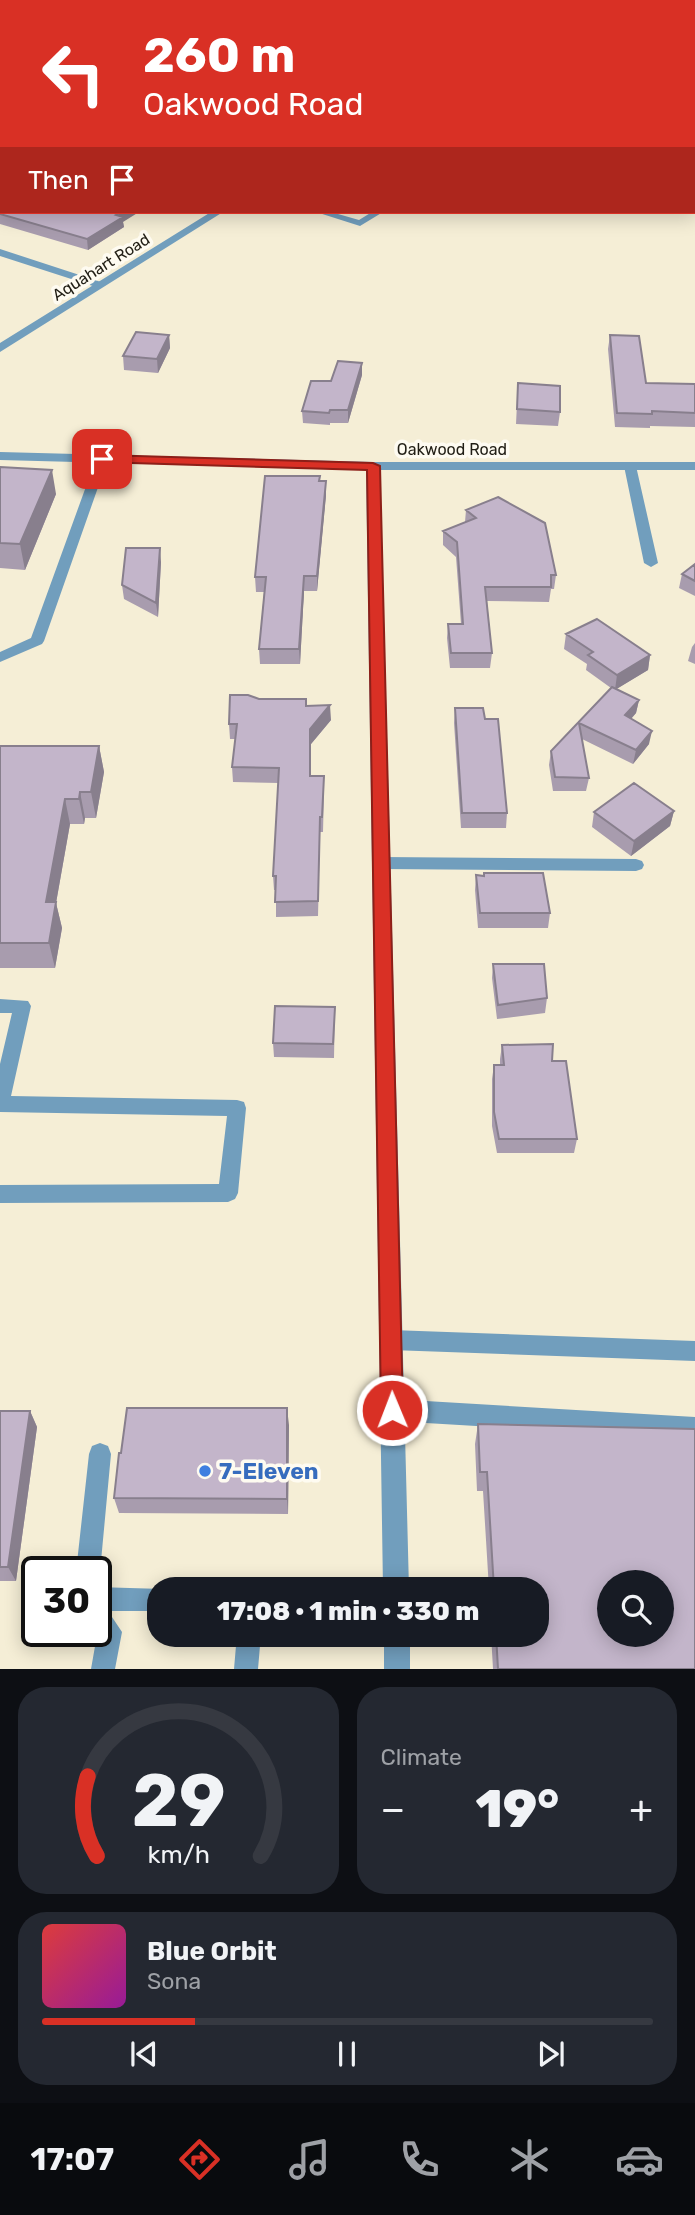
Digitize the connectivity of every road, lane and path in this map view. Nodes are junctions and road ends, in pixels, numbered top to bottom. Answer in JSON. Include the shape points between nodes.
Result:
{"nodes":[{"id":1,"x":215,"y":214,"type":"edge"},
{"id":2,"x":328,"y":214,"type":"edge"},
{"id":3,"x":375,"y":214,"type":"edge"},
{"id":4,"x":0,"y":252,"type":"edge"},
{"id":5,"x":100,"y":285,"type":"junction"},
{"id":6,"x":0,"y":348,"type":"edge"},
{"id":7,"x":0,"y":456,"type":"edge"},
{"id":8,"x":102,"y":459,"type":"junction"},
{"id":9,"x":373,"y":466,"type":"junction"},
{"id":10,"x":630,"y":466,"type":"junction"},
{"id":11,"x":695,"y":466,"type":"edge"},
{"id":12,"x":652,"y":563,"type":"dead end"},
{"id":13,"x":0,"y":657,"type":"edge"},
{"id":14,"x":381,"y":863,"type":"junction"},
{"id":15,"x":636,"y":865,"type":"dead end"},
{"id":16,"x":0,"y":1006,"type":"edge"},
{"id":17,"x":0,"y":1104,"type":"edge"},
{"id":18,"x":0,"y":1194,"type":"edge"},
{"id":19,"x":391,"y":1340,"type":"junction"},
{"id":20,"x":695,"y":1351,"type":"edge"},
{"id":21,"x":392,"y":1410,"type":"junction"},
{"id":22,"x":695,"y":1428,"type":"edge"},
{"id":23,"x":100,"y":1454,"type":"dead end"},
{"id":24,"x":90,"y":1556,"type":"edge"},
{"id":25,"x":396,"y":1577,"type":"edge"},
{"id":26,"x":112,"y":1599,"type":"edge"},
{"id":27,"x":147,"y":1599,"type":"edge"},
{"id":28,"x":107,"y":1647,"type":"edge"},
{"id":29,"x":248,"y":1647,"type":"edge"},
{"id":30,"x":397,"y":1647,"type":"edge"},
{"id":31,"x":103,"y":1669,"type":"edge"},
{"id":32,"x":246,"y":1669,"type":"edge"},
{"id":33,"x":397,"y":1669,"type":"edge"}],
"edges":[{"from":1,"to":5,"type":"street","name":"Aquahart Road"},
{"from":2,"to":3,"type":"lane","via":[[360,223]]},
{"from":4,"to":5,"type":"street"},
{"from":5,"to":6,"type":"street","name":"Aquahart Road"},
{"from":7,"to":8,"type":"street","name":"Oakwood Road"},
{"from":8,"to":9,"type":"street","name":"Oakwood Road"},
{"from":8,"to":13,"type":"lane","via":[[37,641]]},
{"from":9,"to":10,"type":"street","name":"Oakwood Road"},
{"from":9,"to":14,"type":"street"},
{"from":10,"to":11,"type":"street","name":"Oakwood Road"},
{"from":10,"to":12,"type":"lane"},
{"from":14,"to":15,"type":"lane"},
{"from":14,"to":19,"type":"street"},
{"from":16,"to":17,"type":"lane","via":[[22,1006]]},
{"from":17,"to":18,"type":"lane","via":[[237,1108],[228,1193]]},
{"from":19,"to":20,"type":"lane"},
{"from":19,"to":21,"type":"street"},
{"from":21,"to":22,"type":"lane"},
{"from":21,"to":25,"type":"street"},
{"from":23,"to":24,"type":"lane"},
{"from":26,"to":27,"type":"lane"},
{"from":28,"to":31,"type":"lane"},
{"from":29,"to":32,"type":"lane"},
{"from":30,"to":33,"type":"street"}]}
